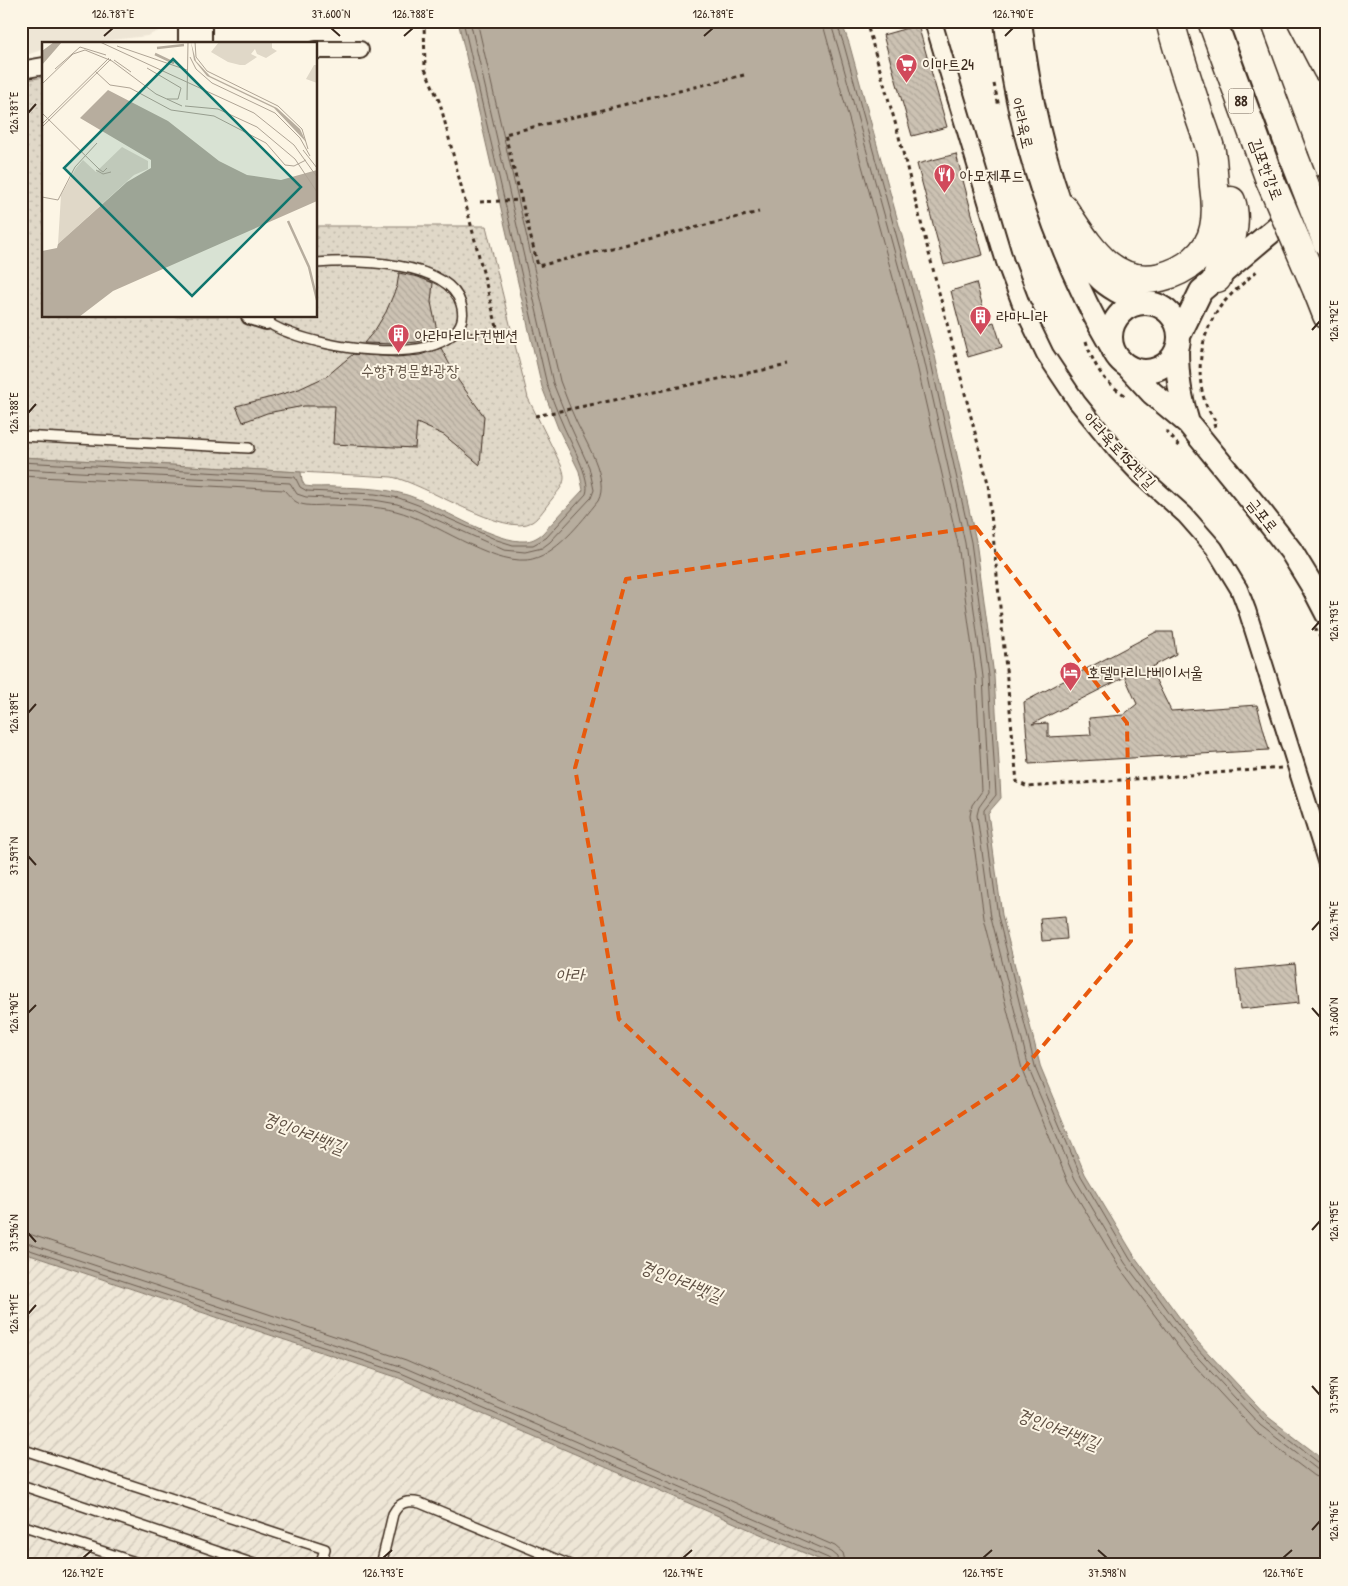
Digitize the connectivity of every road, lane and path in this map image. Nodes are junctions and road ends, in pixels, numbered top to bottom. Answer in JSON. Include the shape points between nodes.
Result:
{"nodes":[{"id":1,"x":187,"y":21,"type":"edge"},
{"id":2,"x":203,"y":21,"type":"edge"},
{"id":3,"x":424,"y":21,"type":"edge"},
{"id":4,"x":866,"y":21,"type":"edge"},
{"id":5,"x":933,"y":21,"type":"edge"},
{"id":6,"x":1005,"y":21,"type":"edge"},
{"id":7,"x":1021,"y":21,"type":"edge"},
{"id":8,"x":1170,"y":21,"type":"edge"},
{"id":9,"x":1212,"y":21,"type":"edge"},
{"id":10,"x":1244,"y":21,"type":"edge"},
{"id":11,"x":1302,"y":21,"type":"edge"},
{"id":12,"x":186,"y":42,"type":"edge"},
{"id":13,"x":203,"y":42,"type":"edge"},
{"id":14,"x":318,"y":50,"type":"edge"},
{"id":15,"x":360,"y":50,"type":"dead end"},
{"id":16,"x":42,"y":66,"type":"edge"},
{"id":17,"x":1327,"y":69,"type":"edge"},
{"id":18,"x":21,"y":70,"type":"edge"},
{"id":19,"x":744,"y":75,"type":"dead end"},
{"id":20,"x":1211,"y":151,"type":"junction"},
{"id":21,"x":1327,"y":186,"type":"edge"},
{"id":22,"x":522,"y":200,"type":"junction"},
{"id":23,"x":480,"y":202,"type":"dead end"},
{"id":24,"x":1063,"y":208,"type":"junction"},
{"id":25,"x":759,"y":212,"type":"dead end"},
{"id":26,"x":1327,"y":242,"type":"edge"},
{"id":27,"x":318,"y":263,"type":"edge"},
{"id":28,"x":1265,"y":263,"type":"dead end"},
{"id":29,"x":1209,"y":285,"type":"junction"},
{"id":30,"x":1148,"y":303,"type":"junction"},
{"id":31,"x":1322,"y":303,"type":"edge"},
{"id":32,"x":264,"y":319,"type":"edge"},
{"id":33,"x":459,"y":328,"type":"junction"},
{"id":34,"x":1178,"y":342,"type":"junction"},
{"id":35,"x":1113,"y":351,"type":"junction"},
{"id":36,"x":788,"y":365,"type":"dead end"},
{"id":37,"x":1129,"y":368,"type":"junction"},
{"id":38,"x":535,"y":416,"type":"dead end"},
{"id":39,"x":1188,"y":423,"type":"junction"},
{"id":40,"x":1217,"y":424,"type":"dead end"},
{"id":41,"x":21,"y":436,"type":"edge"},
{"id":42,"x":1181,"y":447,"type":"dead end"},
{"id":43,"x":249,"y":448,"type":"dead end"},
{"id":44,"x":1187,"y":454,"type":"dead end"},
{"id":45,"x":1320,"y":619,"type":"edge"},
{"id":46,"x":1327,"y":650,"type":"edge"},
{"id":47,"x":1296,"y":767,"type":"junction"},
{"id":48,"x":1327,"y":864,"type":"edge"},
{"id":49,"x":21,"y":1449,"type":"edge"},
{"id":50,"x":21,"y":1485,"type":"edge"},
{"id":51,"x":21,"y":1525,"type":"edge"},
{"id":52,"x":144,"y":1565,"type":"edge"},
{"id":53,"x":257,"y":1565,"type":"edge"},
{"id":54,"x":320,"y":1565,"type":"edge"},
{"id":55,"x":381,"y":1565,"type":"edge"},
{"id":56,"x":570,"y":1565,"type":"edge"}],
"edges":[{"from":1,"to":12,"type":"street"},
{"from":2,"to":13,"type":"street"},
{"from":3,"to":33,"type":"path","via":[[425,68],[440,103],[498,335],[478,336]]},
{"from":4,"to":47,"type":"path","via":[[988,482],[1017,782],[1028,787]]},
{"from":5,"to":47,"type":"street","name":"아라육로152번길","via":[[1005,262],[1033,331],[1061,379],[1093,423],[1137,472],[1199,530],[1228,569],[1247,610]]},
{"from":6,"to":35,"type":"street","name":"아라육로","via":[[1012,72],[1042,193],[1075,278]]},
{"from":7,"to":24,"type":"street","name":"아라육로","via":[[1038,124]]},
{"from":8,"to":20,"type":"highway"},
{"from":9,"to":31,"type":"highway","name":"김포한강로","number":"88","bridge":true,"via":[[1270,180]]},
{"from":10,"to":26,"type":"highway","name":"김포한강로","number":"88","bridge":true},
{"from":11,"to":17,"type":"highway"},
{"from":14,"to":15,"type":"street"},
{"from":16,"to":18,"type":"street"},
{"from":19,"to":22,"type":"path","via":[[505,134]]},
{"from":20,"to":24,"type":"highway","via":[[1216,215],[1214,230],[1200,256],[1173,274],[1143,279],[1128,277],[1111,269]]},
{"from":20,"to":29,"type":"highway","via":[[1233,207],[1233,228],[1230,245]]},
{"from":21,"to":29,"type":"main road"},
{"from":22,"to":23,"type":"path"},
{"from":22,"to":25,"type":"path","via":[[538,266]]},
{"from":24,"to":30,"type":"street","name":"아라육로","via":[[1078,248],[1106,286],[1120,295]]},
{"from":27,"to":33,"type":"lane","via":[[374,264],[436,277],[452,288],[461,303],[464,318]]},
{"from":28,"to":40,"type":"path","via":[[1221,307],[1209,324],[1202,347],[1201,385],[1207,407]]},
{"from":29,"to":30,"type":"main road","via":[[1176,300]]},
{"from":29,"to":34,"type":"main road"},
{"from":30,"to":34,"type":"main road","via":[[1171,314],[1177,325]]},
{"from":30,"to":35,"type":"main road","via":[[1132,305],[1116,318],[1110,339]]},
{"from":32,"to":33,"type":"lane","via":[[279,329],[322,343],[357,349],[410,349],[436,344]]},
{"from":34,"to":37,"type":"main road","via":[[1172,358],[1163,366],[1152,371]]},
{"from":34,"to":39,"type":"main road","via":[[1177,377]]},
{"from":35,"to":37,"type":"main road"},
{"from":36,"to":38,"type":"path"},
{"from":37,"to":39,"type":"main road","via":[[1152,393]]},
{"from":39,"to":45,"type":"main road","name":"금포로","via":[[1291,551],[1313,587]]},
{"from":41,"to":43,"type":"lane"},
{"from":42,"to":44,"type":"path"},
{"from":45,"to":46,"type":"path"},
{"from":47,"to":48,"type":"street","name":"아라육로152번길"},
{"from":49,"to":54,"type":"lane","via":[[325,1549]]},
{"from":50,"to":53,"type":"lane"},
{"from":51,"to":52,"type":"lane"},
{"from":55,"to":56,"type":"lane","via":[[393,1514],[397,1506],[412,1501]]}]}
